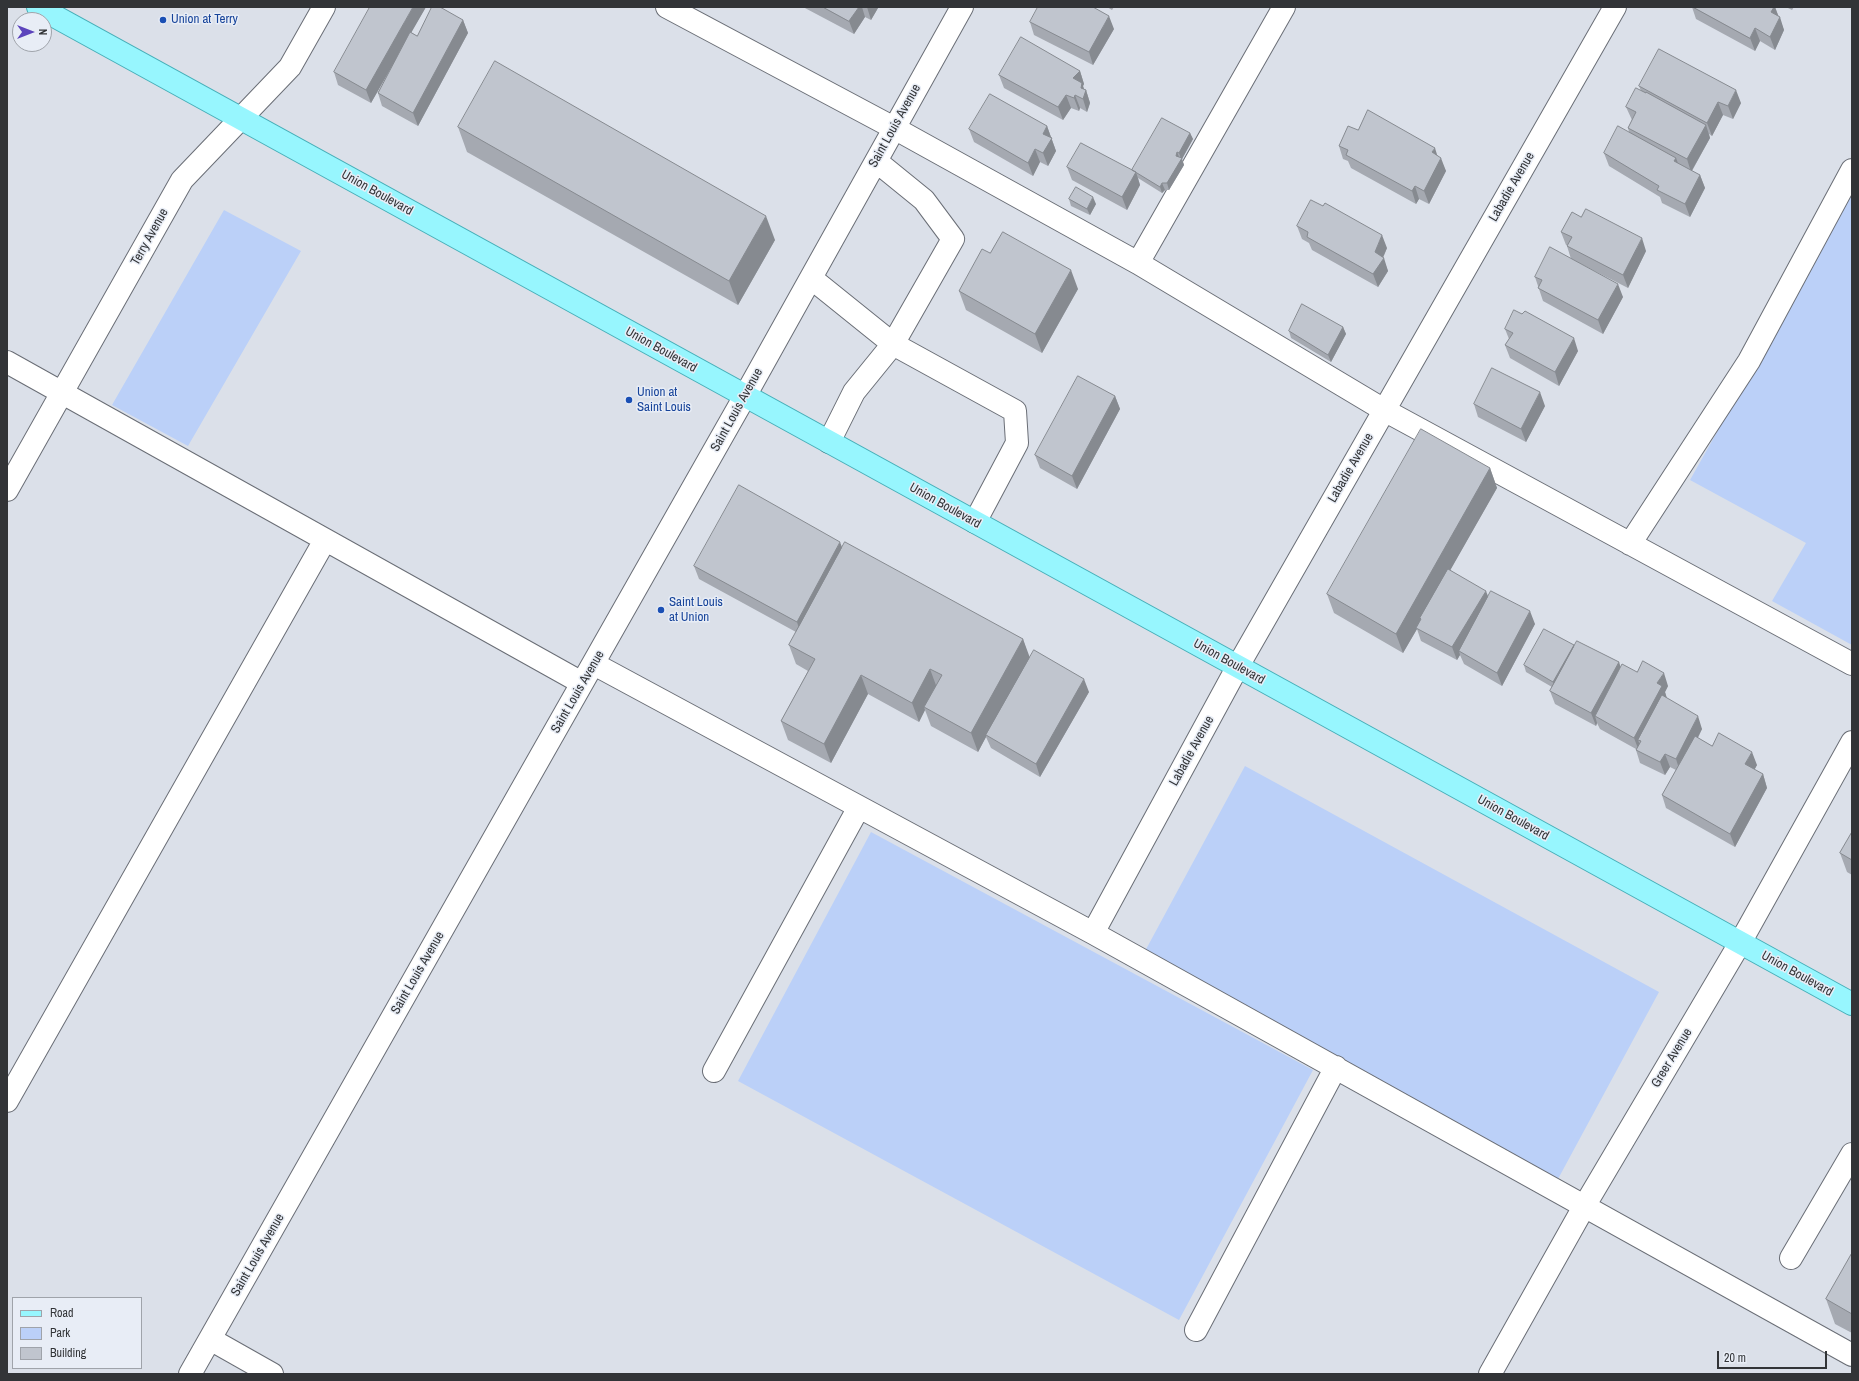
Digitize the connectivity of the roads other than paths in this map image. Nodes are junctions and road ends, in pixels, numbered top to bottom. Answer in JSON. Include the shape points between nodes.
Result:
{"nodes":[{"id":1,"x":38,"y":7,"type":"edge"},
{"id":2,"x":324,"y":7,"type":"edge"},
{"id":3,"x":667,"y":7,"type":"edge"},
{"id":4,"x":962,"y":7,"type":"edge"},
{"id":5,"x":1284,"y":7,"type":"edge"},
{"id":6,"x":1615,"y":7,"type":"edge"},
{"id":7,"x":240,"y":118,"type":"junction"},
{"id":8,"x":894,"y":128,"type":"junction"},
{"id":9,"x":876,"y":161,"type":"junction"},
{"id":10,"x":1852,"y":170,"type":"edge"},
{"id":11,"x":1138,"y":263,"type":"junction"},
{"id":12,"x":810,"y":278,"type":"junction"},
{"id":13,"x":893,"y":344,"type":"junction"},
{"id":14,"x":7,"y":362,"type":"edge"},
{"id":15,"x":62,"y":392,"type":"junction"},
{"id":16,"x":745,"y":396,"type":"junction"},
{"id":17,"x":1384,"y":410,"type":"junction"},
{"id":18,"x":829,"y":442,"type":"junction"},
{"id":19,"x":7,"y":490,"type":"edge"},
{"id":20,"x":975,"y":522,"type":"junction"},
{"id":21,"x":325,"y":540,"type":"junction"},
{"id":22,"x":1630,"y":544,"type":"junction"},
{"id":23,"x":594,"y":664,"type":"junction"},
{"id":24,"x":1852,"y":664,"type":"edge"},
{"id":25,"x":1238,"y":666,"type":"junction"},
{"id":26,"x":582,"y":683,"type":"junction"},
{"id":27,"x":1852,"y":742,"type":"edge"},
{"id":28,"x":859,"y":807,"type":"junction"},
{"id":29,"x":1093,"y":933,"type":"junction"},
{"id":30,"x":1740,"y":942,"type":"junction"},
{"id":31,"x":1852,"y":1004,"type":"edge"},
{"id":32,"x":1336,"y":1067,"type":"junction"},
{"id":33,"x":714,"y":1071,"type":"dead end"},
{"id":34,"x":7,"y":1101,"type":"edge"},
{"id":35,"x":1852,"y":1154,"type":"edge"},
{"id":36,"x":1585,"y":1205,"type":"junction"},
{"id":37,"x":1791,"y":1258,"type":"dead end"},
{"id":38,"x":1196,"y":1330,"type":"dead end"},
{"id":39,"x":210,"y":1339,"type":"junction"},
{"id":40,"x":1852,"y":1354,"type":"edge"},
{"id":41,"x":190,"y":1374,"type":"edge"},
{"id":42,"x":272,"y":1374,"type":"edge"},
{"id":43,"x":1490,"y":1374,"type":"edge"}],
"edges":[{"from":1,"to":7,"type":"main road","name":"Union Boulevard"},
{"from":2,"to":7,"type":"street","name":"Terry Avenue","via":[[290,67]]},
{"from":3,"to":8,"type":"street"},
{"from":4,"to":8,"type":"street","name":"Saint Louis Avenue"},
{"from":5,"to":11,"type":"street"},
{"from":6,"to":17,"type":"street","name":"Labadie Avenue"},
{"from":7,"to":15,"type":"street","name":"Terry Avenue","via":[[182,180]]},
{"from":7,"to":16,"type":"main road","name":"Union Boulevard"},
{"from":8,"to":9,"type":"street","name":"Saint Louis Avenue"},
{"from":8,"to":11,"type":"street"},
{"from":9,"to":12,"type":"street","name":"Saint Louis Avenue"},
{"from":9,"to":13,"type":"street","via":[[924,200],[953,239]]},
{"from":10,"to":22,"type":"street","via":[[1749,361]]},
{"from":11,"to":17,"type":"street"},
{"from":12,"to":13,"type":"street"},
{"from":12,"to":16,"type":"street","name":"Saint Louis Avenue"},
{"from":13,"to":18,"type":"street","via":[[854,392]]},
{"from":13,"to":20,"type":"street","via":[[1015,411],[1017,443]]},
{"from":14,"to":15,"type":"street"},
{"from":15,"to":19,"type":"street","name":"Terry Avenue"},
{"from":15,"to":21,"type":"street"},
{"from":16,"to":18,"type":"main road","name":"Union Boulevard"},
{"from":16,"to":23,"type":"street","name":"Saint Louis Avenue"},
{"from":17,"to":22,"type":"street"},
{"from":17,"to":25,"type":"street","name":"Labadie Avenue"},
{"from":18,"to":20,"type":"main road","name":"Union Boulevard"},
{"from":20,"to":25,"type":"main road","name":"Union Boulevard"},
{"from":21,"to":26,"type":"street"},
{"from":21,"to":34,"type":"street"},
{"from":22,"to":24,"type":"street"},
{"from":23,"to":26,"type":"street","name":"Saint Louis Avenue"},
{"from":23,"to":28,"type":"street"},
{"from":25,"to":29,"type":"street","name":"Labadie Avenue"},
{"from":25,"to":30,"type":"main road","name":"Union Boulevard"},
{"from":26,"to":39,"type":"street","name":"Saint Louis Avenue"},
{"from":27,"to":30,"type":"street","name":"Greer Avenue"},
{"from":28,"to":29,"type":"street"},
{"from":28,"to":33,"type":"street"},
{"from":29,"to":32,"type":"street"},
{"from":30,"to":31,"type":"main road","name":"Union Boulevard"},
{"from":30,"to":36,"type":"street","name":"Greer Avenue"},
{"from":32,"to":36,"type":"street"},
{"from":32,"to":38,"type":"street"},
{"from":35,"to":37,"type":"street"},
{"from":36,"to":40,"type":"street"},
{"from":36,"to":43,"type":"street","name":"Greer Avenue"},
{"from":39,"to":41,"type":"street","name":"Saint Louis Avenue"},
{"from":39,"to":42,"type":"street"}]}
